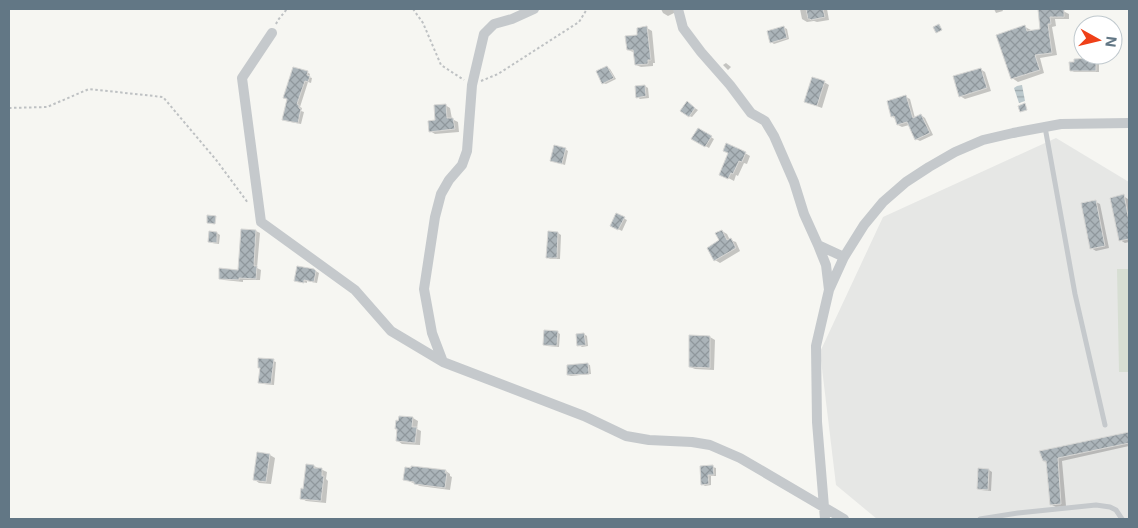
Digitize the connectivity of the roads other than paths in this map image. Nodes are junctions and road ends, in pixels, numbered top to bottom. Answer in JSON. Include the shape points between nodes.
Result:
{"nodes":[{"id":1,"x":534,"y":9,"type":"edge"},
{"id":2,"x":678,"y":9,"type":"edge"},
{"id":3,"x":272,"y":33,"type":"road end"},
{"id":4,"x":1129,"y":123,"type":"edge"},
{"id":5,"x":1044,"y":127,"type":"junction"},
{"id":6,"x":818,"y":245,"type":"junction"},
{"id":7,"x":844,"y":257,"type":"junction"},
{"id":8,"x":829,"y":290,"type":"junction"},
{"id":9,"x":444,"y":362,"type":"junction"},
{"id":10,"x":1105,"y":426,"type":"dead end"},
{"id":11,"x":824,"y":506,"type":"junction"},
{"id":12,"x":825,"y":519,"type":"edge"},
{"id":13,"x":844,"y":519,"type":"edge"},
{"id":14,"x":980,"y":519,"type":"edge"},
{"id":15,"x":1122,"y":519,"type":"edge"}],
"edges":[{"from":1,"to":9,"type":"street","via":[[494,24],[484,34],[472,85],[467,151],[462,165],[441,194],[435,217],[424,289],[432,333]]},
{"from":2,"to":6,"type":"street","via":[[684,28],[701,52],[751,113],[765,121],[774,136]]},
{"from":3,"to":9,"type":"street","via":[[242,78],[261,222],[355,290],[391,331]]},
{"from":4,"to":5,"type":"street"},
{"from":5,"to":7,"type":"street","via":[[983,140],[929,167],[883,202]]},
{"from":5,"to":10,"type":"lane","via":[[1075,294]]},
{"from":6,"to":7,"type":"street"},
{"from":6,"to":8,"type":"street","via":[[826,265]]},
{"from":7,"to":8,"type":"street"},
{"from":8,"to":11,"type":"street","via":[[816,346],[817,422]]},
{"from":9,"to":11,"type":"street","via":[[584,416],[626,436],[710,445],[740,458]]},
{"from":11,"to":12,"type":"street"},
{"from":11,"to":13,"type":"street"},
{"from":14,"to":15,"type":"lane","via":[[1096,505],[1116,510]]}]}
